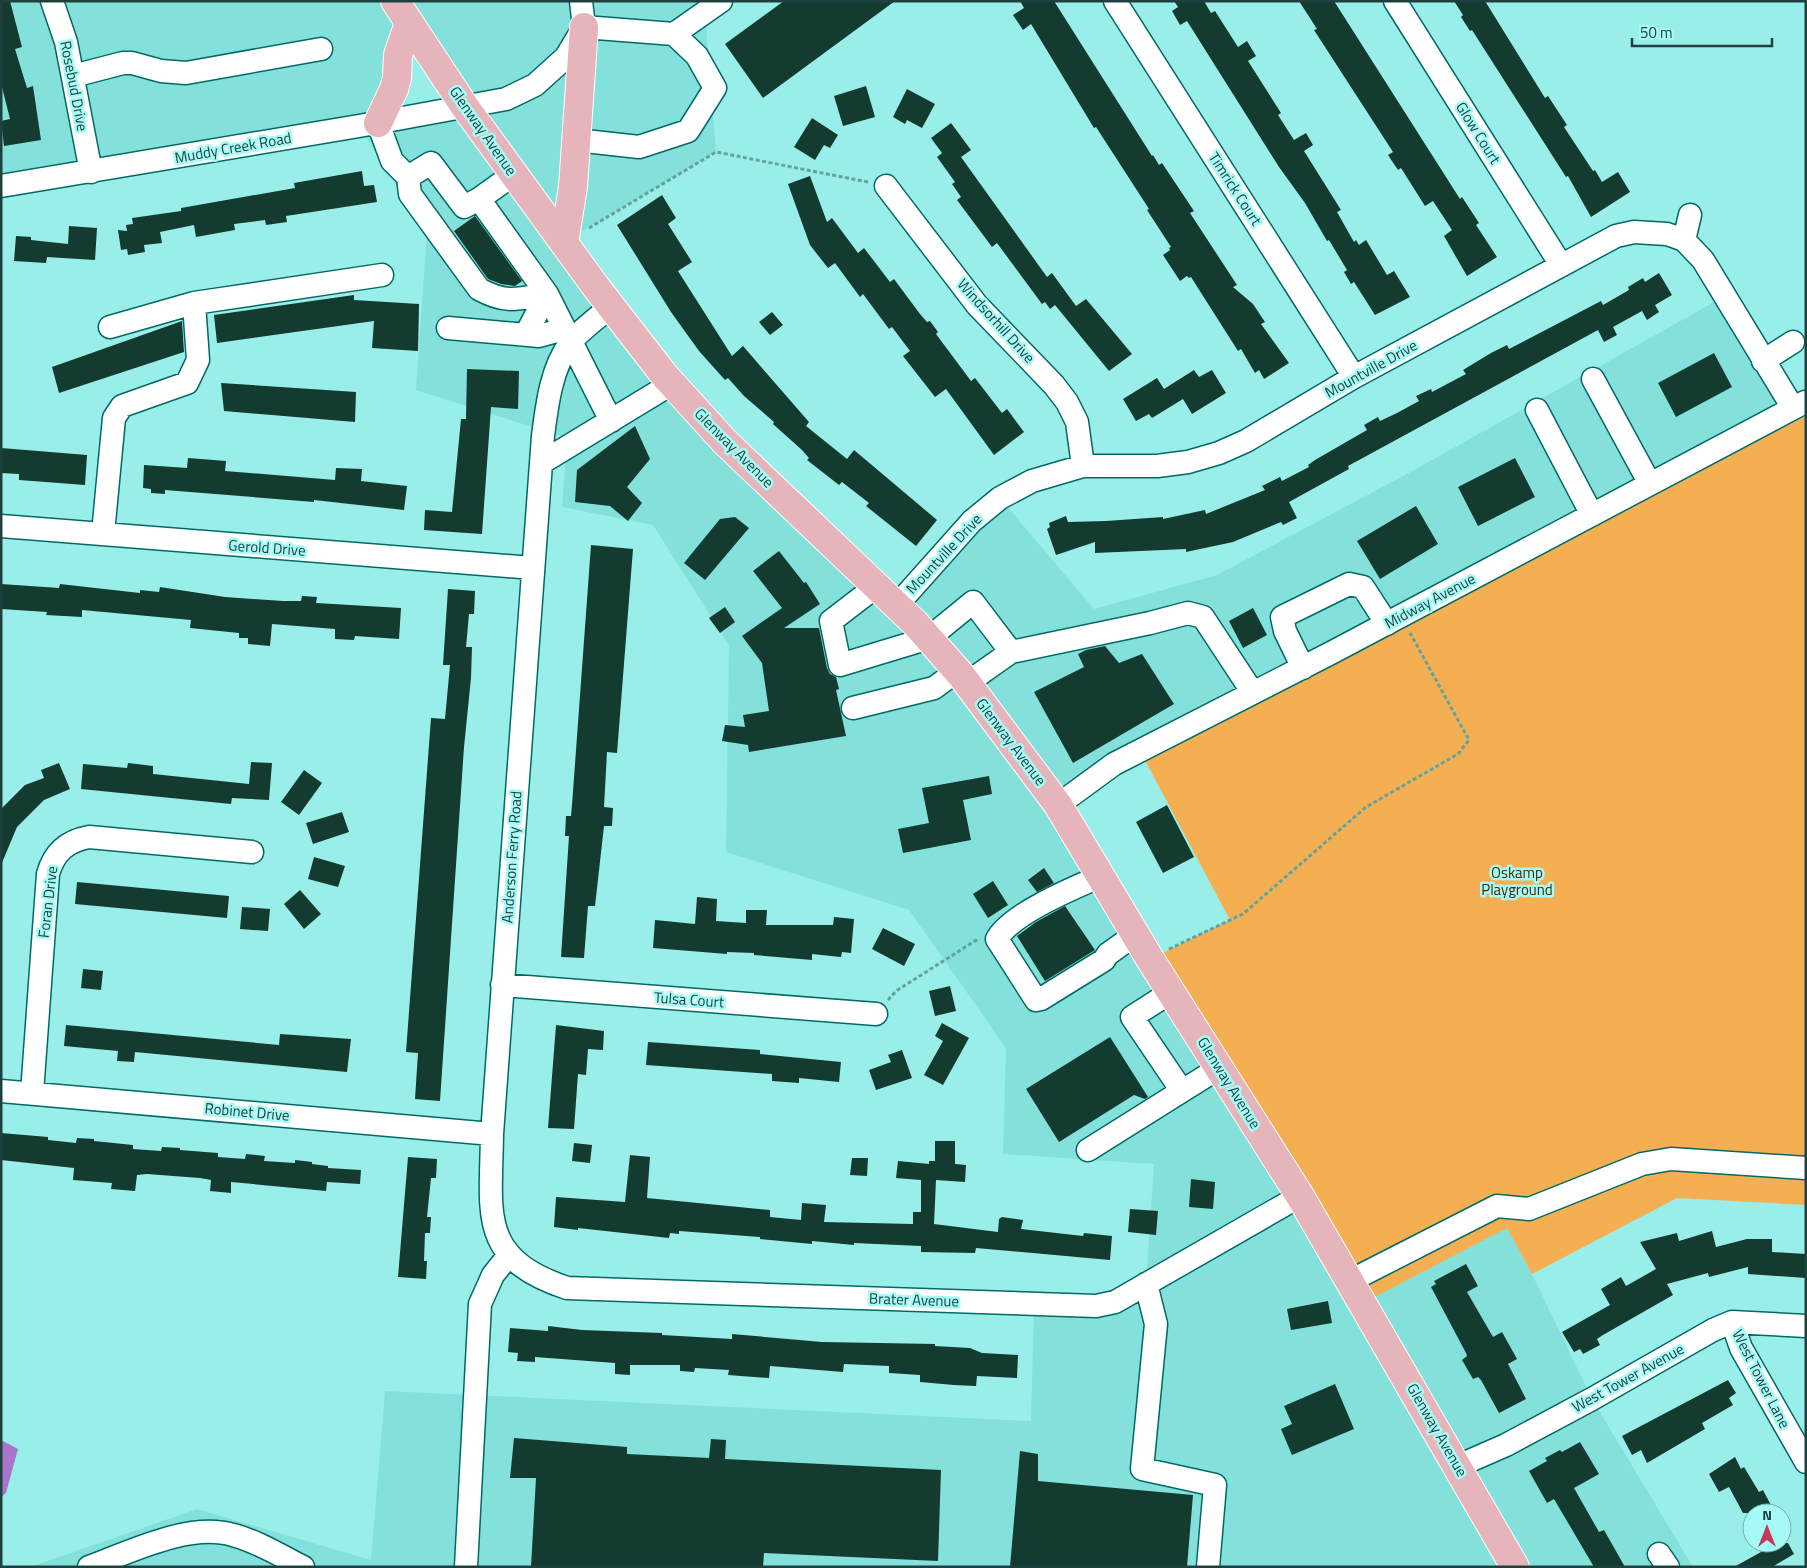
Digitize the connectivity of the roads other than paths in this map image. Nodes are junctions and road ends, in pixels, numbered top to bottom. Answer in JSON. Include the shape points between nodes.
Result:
{"nodes":[{"id":1,"x":52,"y":1,"type":"edge"},
{"id":2,"x":721,"y":1,"type":"edge"},
{"id":3,"x":1115,"y":1,"type":"edge"},
{"id":4,"x":1395,"y":1,"type":"edge"},
{"id":5,"x":402,"y":12,"type":"edge"},
{"id":6,"x":583,"y":14,"type":"edge"},
{"id":7,"x":674,"y":34,"type":"junction"},
{"id":8,"x":321,"y":49,"type":"dead end"},
{"id":9,"x":73,"y":76,"type":"junction"},
{"id":10,"x":465,"y":107,"type":"junction"},
{"id":11,"x":378,"y":123,"type":"junction"},
{"id":12,"x":576,"y":140,"type":"junction"},
{"id":13,"x":91,"y":172,"type":"junction"},
{"id":14,"x":514,"y":174,"type":"junction"},
{"id":15,"x":408,"y":177,"type":"junction"},
{"id":16,"x":1,"y":186,"type":"edge"},
{"id":17,"x":886,"y":186,"type":"road end"},
{"id":18,"x":479,"y":199,"type":"junction"},
{"id":19,"x":1690,"y":216,"type":"dead end"},
{"id":20,"x":1684,"y":240,"type":"junction"},
{"id":21,"x":564,"y":243,"type":"junction"},
{"id":22,"x":1561,"y":265,"type":"junction"},
{"id":23,"x":382,"y":275,"type":"dead end"},
{"id":24,"x":547,"y":294,"type":"junction"},
{"id":25,"x":194,"y":303,"type":"junction"},
{"id":26,"x":611,"y":306,"type":"junction"},
{"id":27,"x":110,"y":327,"type":"dead end"},
{"id":28,"x":448,"y":328,"type":"dead end"},
{"id":29,"x":526,"y":334,"type":"junction"},
{"id":30,"x":568,"y":335,"type":"junction"},
{"id":31,"x":1793,"y":342,"type":"dead end"},
{"id":32,"x":1763,"y":361,"type":"junction"},
{"id":33,"x":1354,"y":377,"type":"junction"},
{"id":34,"x":1593,"y":379,"type":"dead end"},
{"id":35,"x":671,"y":384,"type":"junction"},
{"id":36,"x":1799,"y":404,"type":"edge"},
{"id":37,"x":1537,"y":410,"type":"dead end"},
{"id":38,"x":611,"y":421,"type":"junction"},
{"id":39,"x":541,"y":463,"type":"junction"},
{"id":40,"x":1083,"y":466,"type":"junction"},
{"id":41,"x":1650,"y":484,"type":"junction"},
{"id":42,"x":1592,"y":515,"type":"junction"},
{"id":43,"x":1,"y":526,"type":"edge"},
{"id":44,"x":103,"y":533,"type":"junction"},
{"id":45,"x":533,"y":568,"type":"junction"},
{"id":46,"x":878,"y":585,"type":"junction"},
{"id":47,"x":898,"y":604,"type":"junction"},
{"id":48,"x":1394,"y":620,"type":"junction"},
{"id":49,"x":929,"y":638,"type":"junction"},
{"id":50,"x":1011,"y":652,"type":"junction"},
{"id":51,"x":1303,"y":668,"type":"junction"},
{"id":52,"x":962,"y":677,"type":"junction"},
{"id":53,"x":1253,"y":693,"type":"junction"},
{"id":54,"x":852,"y":708,"type":"dead end"},
{"id":55,"x":1058,"y":805,"type":"junction"},
{"id":56,"x":252,"y":852,"type":"dead end"},
{"id":57,"x":1101,"y":876,"type":"junction"},
{"id":58,"x":1136,"y":934,"type":"junction"},
{"id":59,"x":502,"y":985,"type":"junction"},
{"id":60,"x":1171,"y":992,"type":"junction"},
{"id":61,"x":876,"y":1014,"type":"dead end"},
{"id":62,"x":1219,"y":1068,"type":"junction"},
{"id":63,"x":1,"y":1091,"type":"edge"},
{"id":64,"x":1182,"y":1091,"type":"junction"},
{"id":65,"x":32,"y":1093,"type":"junction"},
{"id":66,"x":492,"y":1134,"type":"junction"},
{"id":67,"x":1088,"y":1150,"type":"dead end"},
{"id":68,"x":1806,"y":1168,"type":"edge"},
{"id":69,"x":1300,"y":1196,"type":"junction"},
{"id":70,"x":508,"y":1256,"type":"junction"},
{"id":71,"x":1350,"y":1281,"type":"junction"},
{"id":72,"x":1146,"y":1284,"type":"junction"},
{"id":73,"x":1732,"y":1322,"type":"junction"},
{"id":74,"x":1806,"y":1326,"type":"edge"},
{"id":75,"x":1806,"y":1462,"type":"edge"},
{"id":76,"x":1458,"y":1466,"type":"junction"},
{"id":77,"x":88,"y":1567,"type":"edge"},
{"id":78,"x":303,"y":1567,"type":"edge"},
{"id":79,"x":466,"y":1567,"type":"edge"},
{"id":80,"x":1208,"y":1567,"type":"edge"},
{"id":81,"x":1515,"y":1567,"type":"edge"}],
"edges":[{"from":1,"to":9,"type":"street","name":"Rosebud Drive"},
{"from":2,"to":7,"type":"street"},
{"from":3,"to":33,"type":"street","name":"Timrick Court"},
{"from":4,"to":22,"type":"street","name":"Glow Court"},
{"from":5,"to":10,"type":"main road","name":"Glenway Avenue"},
{"from":5,"to":11,"type":"main road","via":[[397,78]]},
{"from":6,"to":7,"type":"street"},
{"from":6,"to":10,"type":"street","name":"Muddy Creek Road","via":[[566,57],[535,85],[506,99]]},
{"from":6,"to":12,"type":"main road"},
{"from":7,"to":12,"type":"street","via":[[697,56],[715,88],[688,131],[639,147]]},
{"from":8,"to":9,"type":"street","via":[[186,73],[123,63]]},
{"from":9,"to":13,"type":"street","name":"Rosebud Drive"},
{"from":10,"to":11,"type":"street","name":"Muddy Creek Road"},
{"from":10,"to":14,"type":"main road","name":"Glenway Avenue"},
{"from":11,"to":13,"type":"street","name":"Muddy Creek Road"},
{"from":11,"to":15,"type":"street","via":[[392,160]]},
{"from":12,"to":21,"type":"main road"},
{"from":13,"to":16,"type":"street","name":"Muddy Creek Road"},
{"from":14,"to":18,"type":"street"},
{"from":14,"to":21,"type":"main road","name":"Glenway Avenue"},
{"from":15,"to":18,"type":"street","via":[[431,163],[464,207]]},
{"from":15,"to":24,"type":"street","via":[[410,194],[479,289],[495,298],[518,299]]},
{"from":17,"to":40,"type":"street","name":"Windsorhill Drive","via":[[977,305],[1067,402],[1077,422]]},
{"from":18,"to":24,"type":"street"},
{"from":19,"to":20,"type":"street"},
{"from":20,"to":22,"type":"street","name":"Mountville Drive","via":[[1667,234],[1634,232],[1616,236]]},
{"from":20,"to":32,"type":"street","via":[[1703,260]]},
{"from":21,"to":26,"type":"main road","name":"Glenway Avenue"},
{"from":22,"to":33,"type":"street","name":"Mountville Drive"},
{"from":23,"to":25,"type":"street"},
{"from":24,"to":29,"type":"street"},
{"from":24,"to":30,"type":"street"},
{"from":25,"to":27,"type":"street"},
{"from":25,"to":44,"type":"street","via":[[198,360],[187,383],[122,406],[114,418]]},
{"from":26,"to":30,"type":"street","name":"Anderson Ferry Road"},
{"from":26,"to":35,"type":"main road","name":"Glenway Avenue"},
{"from":28,"to":29,"type":"street"},
{"from":29,"to":30,"type":"street"},
{"from":30,"to":38,"type":"street"},
{"from":30,"to":39,"type":"street","name":"Anderson Ferry Road","via":[[547,400]]},
{"from":31,"to":32,"type":"street"},
{"from":32,"to":36,"type":"street"},
{"from":33,"to":40,"type":"street","name":"Mountville Drive","via":[[1246,441],[1219,453],[1157,466]]},
{"from":34,"to":41,"type":"street"},
{"from":35,"to":38,"type":"street"},
{"from":35,"to":46,"type":"main road","name":"Glenway Avenue","via":[[724,442]]},
{"from":36,"to":41,"type":"street","name":"Midway Avenue"},
{"from":37,"to":42,"type":"street"},
{"from":38,"to":39,"type":"street"},
{"from":39,"to":45,"type":"street","name":"Anderson Ferry Road"},
{"from":40,"to":47,"type":"street","name":"Mountville Drive","via":[[1032,481],[1000,498],[972,520]]},
{"from":41,"to":42,"type":"street","name":"Midway Avenue"},
{"from":42,"to":48,"type":"street","name":"Midway Avenue"},
{"from":43,"to":44,"type":"street","name":"Gerold Drive"},
{"from":44,"to":45,"type":"street","name":"Gerold Drive"},
{"from":45,"to":59,"type":"street","name":"Anderson Ferry Road"},
{"from":46,"to":47,"type":"main road","name":"Glenway Avenue"},
{"from":46,"to":49,"type":"street","via":[[831,621],[840,665]]},
{"from":47,"to":49,"type":"main road","name":"Glenway Avenue"},
{"from":48,"to":51,"type":"street","name":"Midway Avenue"},
{"from":48,"to":51,"type":"street","via":[[1363,587],[1349,584],[1282,617],[1285,631]]},
{"from":49,"to":50,"type":"street","via":[[973,602]]},
{"from":49,"to":52,"type":"main road","name":"Glenway Avenue"},
{"from":50,"to":52,"type":"street"},
{"from":50,"to":53,"type":"street","via":[[1188,612],[1203,617]]},
{"from":51,"to":53,"type":"street","name":"Midway Avenue"},
{"from":52,"to":54,"type":"street","via":[[934,688]]},
{"from":52,"to":55,"type":"main road","name":"Glenway Avenue"},
{"from":53,"to":55,"type":"street","name":"Midway Avenue","via":[[1114,764]]},
{"from":55,"to":57,"type":"main road","name":"Glenway Avenue"},
{"from":56,"to":65,"type":"street","name":"Foran Drive","via":[[89,836],[77,839],[58,852],[48,874]]},
{"from":57,"to":58,"type":"main road","name":"Glenway Avenue"},
{"from":57,"to":58,"type":"street","via":[[1031,911],[1002,931],[997,940],[1036,1000],[1104,960]]},
{"from":58,"to":60,"type":"main road","name":"Glenway Avenue"},
{"from":59,"to":61,"type":"street","name":"Tulsa Court"},
{"from":59,"to":66,"type":"street","name":"Anderson Ferry Road"},
{"from":60,"to":62,"type":"main road","name":"Glenway Avenue"},
{"from":60,"to":64,"type":"street","via":[[1132,1017]]},
{"from":62,"to":64,"type":"street"},
{"from":62,"to":69,"type":"main road","name":"Glenway Avenue"},
{"from":63,"to":65,"type":"street","name":"Robinet Drive"},
{"from":64,"to":67,"type":"street"},
{"from":65,"to":66,"type":"street","name":"Robinet Drive"},
{"from":66,"to":70,"type":"street","name":"Anderson Ferry Road","via":[[495,1235]]},
{"from":68,"to":71,"type":"street","via":[[1671,1159],[1642,1164],[1529,1209],[1497,1206]]},
{"from":69,"to":71,"type":"main road","name":"Glenway Avenue"},
{"from":69,"to":72,"type":"street","name":"Brater Avenue"},
{"from":70,"to":72,"type":"street","name":"Brater Avenue","via":[[524,1270],[567,1288],[1081,1307],[1115,1302]]},
{"from":70,"to":79,"type":"street","via":[[493,1275],[480,1304]]},
{"from":71,"to":76,"type":"main road","name":"Glenway Avenue"},
{"from":72,"to":80,"type":"street","via":[[1156,1324],[1142,1470],[1215,1485]]},
{"from":73,"to":74,"type":"street","name":"West Tower Avenue"},
{"from":73,"to":75,"type":"street","name":"West Tower Lane","via":[[1741,1348]]},
{"from":73,"to":76,"type":"street","name":"West Tower Avenue","via":[[1532,1431]]},
{"from":76,"to":81,"type":"main road","name":"Glenway Avenue"},
{"from":77,"to":78,"type":"street","via":[[177,1536],[204,1532],[233,1534]]}]}
